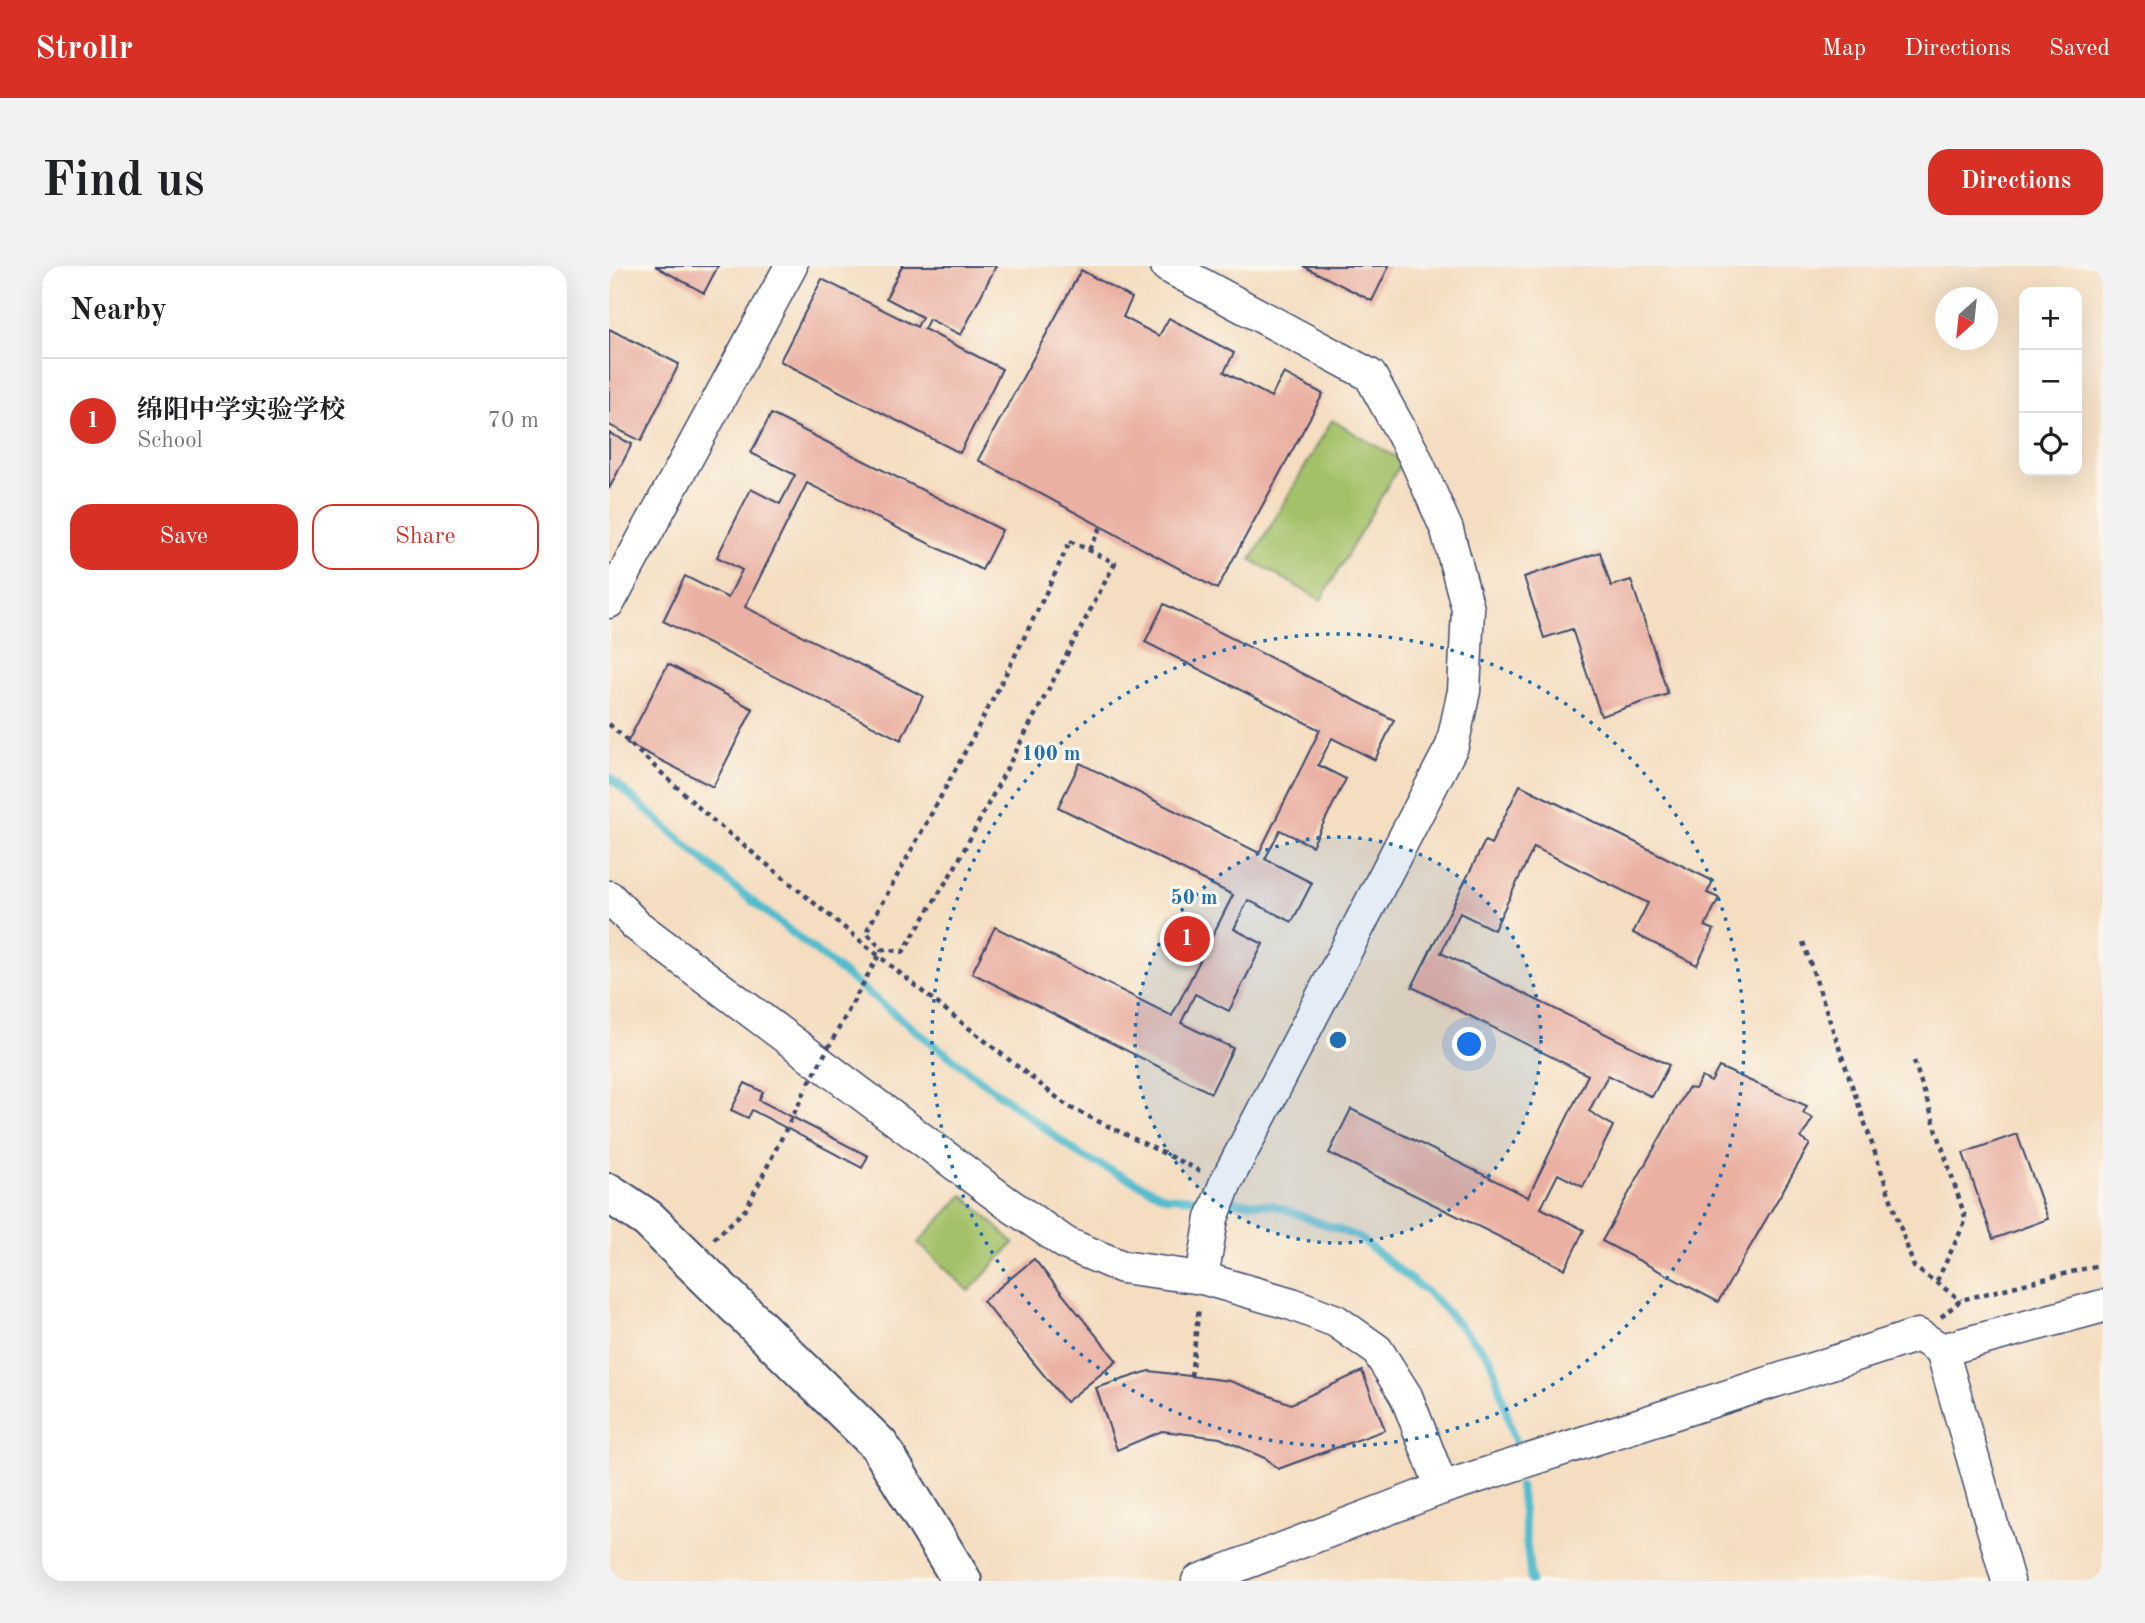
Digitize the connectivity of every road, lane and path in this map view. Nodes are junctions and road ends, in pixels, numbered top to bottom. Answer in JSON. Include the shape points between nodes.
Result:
{"nodes":[{"id":1,"x":791,"y":266,"type":"edge"},
{"id":2,"x":1167,"y":266,"type":"edge"},
{"id":3,"x":1101,"y":527,"type":"dead end"},
{"id":4,"x":1089,"y":550,"type":"junction"},
{"id":5,"x":609,"y":602,"type":"edge"},
{"id":6,"x":609,"y":724,"type":"edge"},
{"id":7,"x":609,"y":897,"type":"edge"},
{"id":8,"x":1803,"y":942,"type":"dead end"},
{"id":9,"x":882,"y":949,"type":"junction"},
{"id":10,"x":1914,"y":1061,"type":"dead end"},
{"id":11,"x":1226,"y":1182,"type":"junction"},
{"id":12,"x":609,"y":1193,"type":"edge"},
{"id":13,"x":691,"y":1261,"type":"junction"},
{"id":14,"x":2103,"y":1264,"type":"edge"},
{"id":15,"x":1202,"y":1278,"type":"junction"},
{"id":16,"x":1936,"y":1283,"type":"junction"},
{"id":17,"x":1961,"y":1300,"type":"junction"},
{"id":18,"x":2103,"y":1306,"type":"edge"},
{"id":19,"x":1930,"y":1342,"type":"junction"},
{"id":20,"x":1191,"y":1376,"type":"dead end"},
{"id":21,"x":1442,"y":1488,"type":"junction"},
{"id":22,"x":962,"y":1581,"type":"edge"},
{"id":23,"x":1198,"y":1581,"type":"edge"},
{"id":24,"x":2008,"y":1581,"type":"edge"}],
"edges":[{"from":1,"to":5,"type":"street"},
{"from":2,"to":11,"type":"street","via":[[1370,375],[1414,455],[1447,530],[1468,609],[1464,691],[1452,746]]},
{"from":3,"to":4,"type":"path"},
{"from":4,"to":9,"type":"path","via":[[1070,541],[1044,599],[866,932]]},
{"from":4,"to":9,"type":"path","via":[[1115,563],[1085,623],[955,867],[903,952]]},
{"from":6,"to":11,"type":"path","via":[[709,817],[1069,1107]]},
{"from":7,"to":15,"type":"street","via":[[636,925],[1067,1244],[1122,1267]]},
{"from":8,"to":16,"type":"path","via":[[1914,1267]]},
{"from":9,"to":13,"type":"path","bridge":true,"via":[[746,1209]]},
{"from":10,"to":16,"type":"path","via":[[1966,1220]]},
{"from":11,"to":15,"type":"street","via":[[1212,1218]]},
{"from":12,"to":13,"type":"main road","via":[[648,1219]]},
{"from":13,"to":22,"type":"main road","via":[[879,1445]]},
{"from":14,"to":17,"type":"path"},
{"from":15,"to":20,"type":"path"},
{"from":15,"to":21,"type":"street","via":[[1336,1321],[1377,1350],[1406,1396]]},
{"from":16,"to":17,"type":"path"},
{"from":17,"to":19,"type":"path"},
{"from":18,"to":19,"type":"street"},
{"from":19,"to":21,"type":"street"},
{"from":19,"to":24,"type":"street"},
{"from":21,"to":23,"type":"street"}]}
